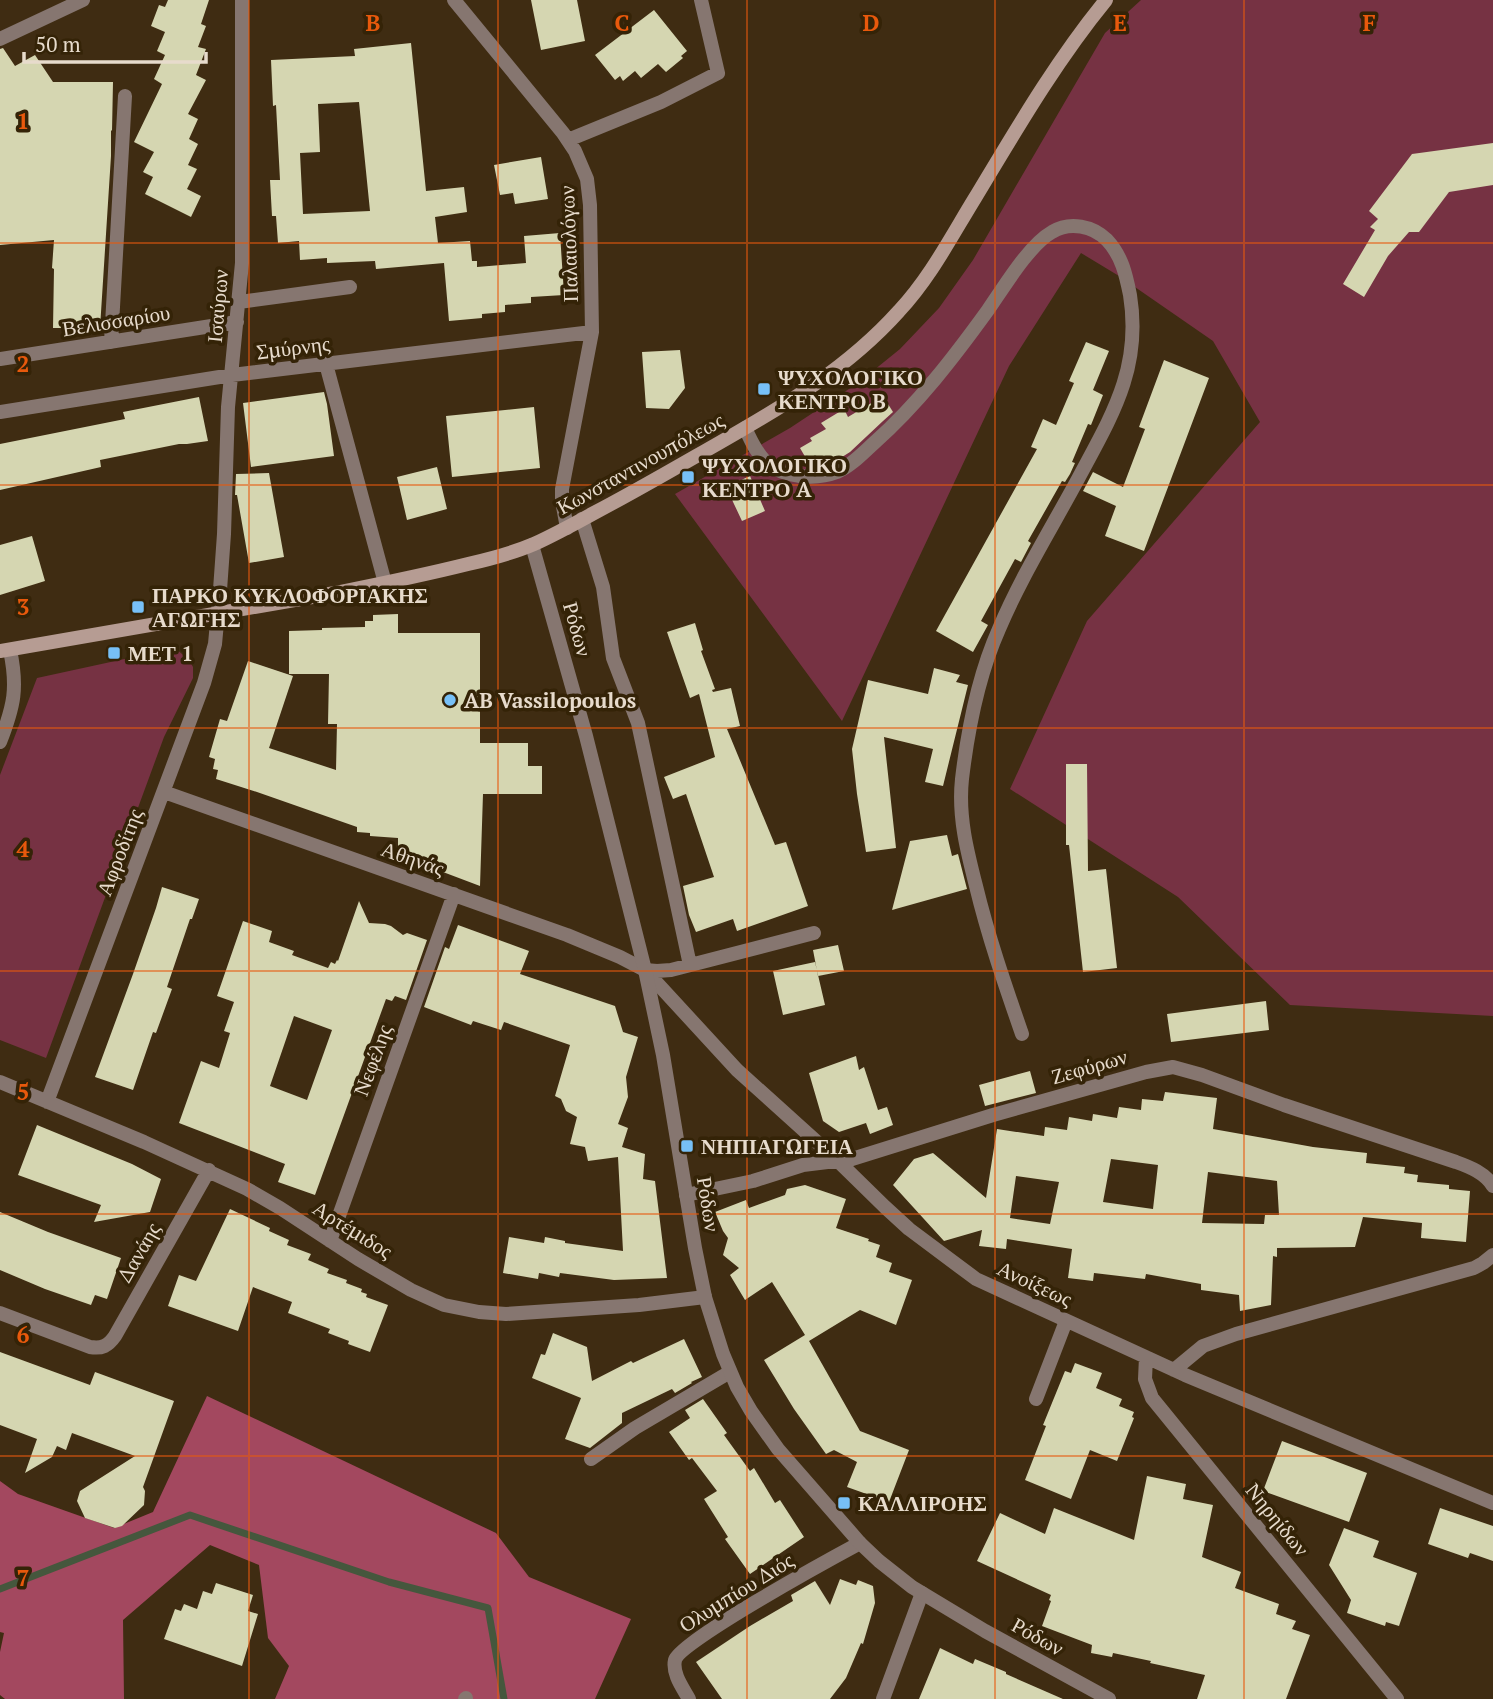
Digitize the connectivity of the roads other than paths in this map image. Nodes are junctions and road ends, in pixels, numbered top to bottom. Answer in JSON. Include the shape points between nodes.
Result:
{"nodes":[{"id":1,"x":83,"y":0,"type":"edge"},
{"id":2,"x":242,"y":0,"type":"edge"},
{"id":3,"x":454,"y":0,"type":"edge"},
{"id":4,"x":701,"y":0,"type":"edge"},
{"id":5,"x":1106,"y":0,"type":"edge"},
{"id":6,"x":0,"y":24,"type":"edge"},
{"id":7,"x":18,"y":31,"type":"junction"},
{"id":8,"x":0,"y":39,"type":"edge"},
{"id":9,"x":125,"y":96,"type":"dead end"},
{"id":10,"x":568,"y":140,"type":"junction"},
{"id":11,"x":350,"y":286,"type":"dead end"},
{"id":12,"x":239,"y":302,"type":"junction"},
{"id":13,"x":237,"y":322,"type":"junction"},
{"id":14,"x":592,"y":332,"type":"junction"},
{"id":15,"x":111,"y":342,"type":"junction"},
{"id":16,"x":0,"y":359,"type":"edge"},
{"id":17,"x":326,"y":365,"type":"junction"},
{"id":18,"x":232,"y":375,"type":"junction"},
{"id":19,"x":0,"y":412,"type":"edge"},
{"id":20,"x":745,"y":428,"type":"junction"},
{"id":21,"x":582,"y":519,"type":"junction"},
{"id":22,"x":567,"y":528,"type":"junction"},
{"id":23,"x":532,"y":545,"type":"junction"},
{"id":24,"x":385,"y":583,"type":"junction"},
{"id":25,"x":218,"y":615,"type":"junction"},
{"id":26,"x":5,"y":650,"type":"edge"},
{"id":27,"x":0,"y":742,"type":"edge"},
{"id":28,"x":164,"y":792,"type":"junction"},
{"id":29,"x":454,"y":894,"type":"junction"},
{"id":30,"x":814,"y":933,"type":"dead end"},
{"id":31,"x":690,"y":965,"type":"junction"},
{"id":32,"x":645,"y":970,"type":"junction"},
{"id":33,"x":1021,"y":1034,"type":"dead end"},
{"id":34,"x":0,"y":1082,"type":"edge"},
{"id":35,"x":47,"y":1102,"type":"junction"},
{"id":36,"x":839,"y":1161,"type":"junction"},
{"id":37,"x":209,"y":1171,"type":"junction"},
{"id":38,"x":1493,"y":1186,"type":"edge"},
{"id":39,"x":686,"y":1195,"type":"junction"},
{"id":40,"x":330,"y":1241,"type":"junction"},
{"id":41,"x":1493,"y":1255,"type":"edge"},
{"id":42,"x":705,"y":1297,"type":"junction"},
{"id":43,"x":0,"y":1313,"type":"edge"},
{"id":44,"x":1066,"y":1321,"type":"junction"},
{"id":45,"x":1146,"y":1357,"type":"junction"},
{"id":46,"x":1174,"y":1370,"type":"junction"},
{"id":47,"x":730,"y":1372,"type":"junction"},
{"id":48,"x":1035,"y":1399,"type":"dead end"},
{"id":49,"x":591,"y":1459,"type":"dead end"},
{"id":50,"x":1493,"y":1503,"type":"edge"},
{"id":51,"x":860,"y":1543,"type":"junction"},
{"id":52,"x":922,"y":1593,"type":"junction"},
{"id":53,"x":690,"y":1699,"type":"edge"},
{"id":54,"x":883,"y":1699,"type":"edge"},
{"id":55,"x":1110,"y":1699,"type":"edge"},
{"id":56,"x":1397,"y":1699,"type":"edge"}],
"edges":[{"from":1,"to":7,"type":"street"},
{"from":2,"to":12,"type":"street","name":"Ισαύρων"},
{"from":3,"to":10,"type":"street","name":"Παλαιολόγων"},
{"from":4,"to":10,"type":"street","via":[[718,74]]},
{"from":5,"to":20,"type":"main road","name":"Κωνσταντινουπόλεως","via":[[1064,55],[911,299],[835,370]]},
{"from":6,"to":7,"type":"street"},
{"from":7,"to":8,"type":"street"},
{"from":9,"to":15,"type":"street"},
{"from":10,"to":14,"type":"street","name":"Παλαιολόγων","via":[[589,189]]},
{"from":11,"to":12,"type":"street"},
{"from":12,"to":13,"type":"street","name":"Ισαύρων"},
{"from":13,"to":15,"type":"street","name":"Βελισσαρίου"},
{"from":13,"to":18,"type":"street","name":"Ισαύρων"},
{"from":14,"to":17,"type":"street","name":"Σμύρνης"},
{"from":14,"to":22,"type":"street","name":"Παλαιολόγων","via":[[562,489]]},
{"from":15,"to":16,"type":"street","name":"Βελισσαρίου"},
{"from":17,"to":18,"type":"street","name":"Σμύρνης"},
{"from":17,"to":24,"type":"street"},
{"from":18,"to":19,"type":"street","name":"Σμύρνης"},
{"from":18,"to":25,"type":"street","name":"Ισαύρων"},
{"from":20,"to":21,"type":"main road","name":"Κωνσταντινουπόλεως"},
{"from":20,"to":33,"type":"street","via":[[758,454],[779,471],[804,475],[836,472],[916,402],[1044,237],[1056,229],[1085,227],[1108,241],[1124,265],[1133,324],[1125,381],[989,651],[962,781],[968,854]]},
{"from":21,"to":22,"type":"main road","name":"Κωνσταντινουπόλεως"},
{"from":21,"to":31,"type":"street","via":[[603,587],[613,658],[638,723]]},
{"from":22,"to":23,"type":"main road","name":"Κωνσταντινουπόλεως"},
{"from":23,"to":24,"type":"main road","name":"Κωνσταντινουπόλεως"},
{"from":23,"to":32,"type":"street","name":"Ρόδων"},
{"from":24,"to":25,"type":"main road","name":"Κωνσταντινουπόλεως"},
{"from":25,"to":26,"type":"main road","name":"Κωνσταντινουπόλεως"},
{"from":25,"to":28,"type":"street","name":"Αφροδίτης","via":[[209,665]]},
{"from":26,"to":27,"type":"street","via":[[14,671],[14,695]]},
{"from":28,"to":29,"type":"street","name":"Αθηνάς"},
{"from":28,"to":35,"type":"street","name":"Αφροδίτης"},
{"from":29,"to":32,"type":"street","name":"Αθηνάς","via":[[567,935]]},
{"from":29,"to":40,"type":"street","name":"Νεφέλης"},
{"from":30,"to":31,"type":"street"},
{"from":31,"to":32,"type":"street"},
{"from":32,"to":36,"type":"street","name":"Ανοίξεως","via":[[737,1070]]},
{"from":32,"to":39,"type":"street","name":"Ρόδων"},
{"from":34,"to":35,"type":"street","name":"Αρτέμιδος"},
{"from":35,"to":37,"type":"street","name":"Αρτέμιδος"},
{"from":36,"to":38,"type":"street","name":"Ζεφύρων","via":[[1173,1067],[1456,1162],[1482,1174]]},
{"from":36,"to":39,"type":"street","name":"Ζεφύρων","via":[[803,1164],[753,1181]]},
{"from":36,"to":44,"type":"street","name":"Ανοίξεως","via":[[909,1229],[976,1279]]},
{"from":37,"to":40,"type":"street","name":"Αρτέμιδος","via":[[280,1208]]},
{"from":37,"to":43,"type":"street","name":"Δανάης","via":[[109,1344],[90,1347]]},
{"from":39,"to":42,"type":"street","name":"Ρόδων"},
{"from":40,"to":42,"type":"street","name":"Αρτέμιδος","via":[[422,1296],[479,1312],[506,1314]]},
{"from":41,"to":46,"type":"street","via":[[1474,1268],[1226,1337],[1203,1346]]},
{"from":42,"to":47,"type":"street","name":"Ρόδων"},
{"from":44,"to":45,"type":"street","name":"Ανοίξεως"},
{"from":44,"to":48,"type":"street"},
{"from":45,"to":46,"type":"street","name":"Ανοίξεως"},
{"from":45,"to":56,"type":"street","name":"Νηρηίδων","via":[[1145,1379],[1152,1398]]},
{"from":46,"to":50,"type":"street","name":"Ανοίξεως"},
{"from":47,"to":49,"type":"street"},
{"from":47,"to":51,"type":"street","name":"Ρόδων","via":[[778,1449]]},
{"from":51,"to":52,"type":"street","name":"Ρόδων"},
{"from":51,"to":53,"type":"street","name":"Ολυμπίου Διός","via":[[684,1649],[676,1660],[676,1674]]},
{"from":52,"to":54,"type":"street"},
{"from":52,"to":55,"type":"street","name":"Ρόδων"}]}
